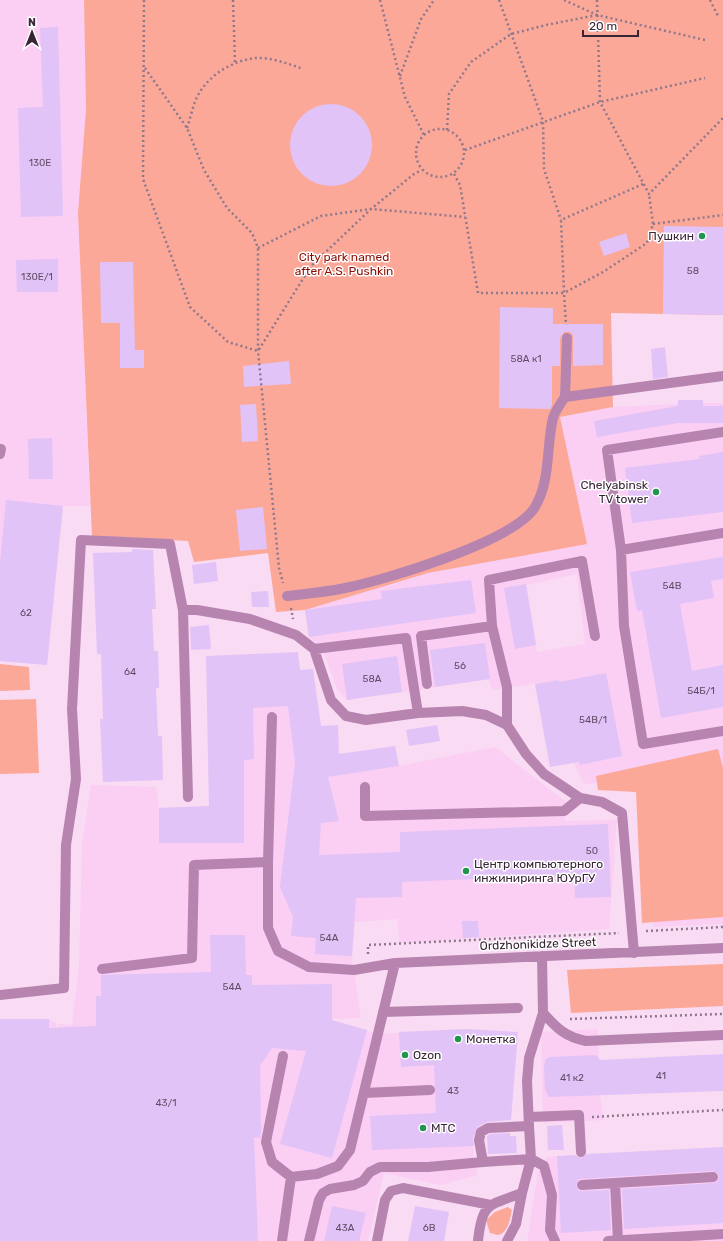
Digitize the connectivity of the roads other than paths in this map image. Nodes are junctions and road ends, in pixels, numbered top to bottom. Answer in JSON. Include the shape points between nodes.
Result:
{"nodes":[{"id":1,"x":567,"y":338,"type":"road end"},
{"id":2,"x":723,"y":376,"type":"edge"},
{"id":3,"x":565,"y":397,"type":"junction"},
{"id":4,"x":723,"y":432,"type":"edge"},
{"id":5,"x":723,"y":533,"type":"edge"},
{"id":6,"x":621,"y":550,"type":"junction"},
{"id":7,"x":287,"y":596,"type":"road end"},
{"id":8,"x":183,"y":610,"type":"junction"},
{"id":9,"x":492,"y":626,"type":"junction"},
{"id":10,"x":595,"y":636,"type":"dead end"},
{"id":11,"x":314,"y":649,"type":"junction"},
{"id":12,"x":427,"y":684,"type":"dead end"},
{"id":13,"x":418,"y":713,"type":"junction"},
{"id":14,"x":272,"y":717,"type":"dead end"},
{"id":15,"x":507,"y":725,"type":"junction"},
{"id":16,"x":723,"y":731,"type":"edge"},
{"id":17,"x":366,"y":786,"type":"dead end"},
{"id":18,"x":188,"y":797,"type":"dead end"},
{"id":19,"x":580,"y":798,"type":"junction"},
{"id":20,"x":268,"y":862,"type":"junction"},
{"id":21,"x":723,"y":948,"type":"edge"},
{"id":22,"x":634,"y":953,"type":"junction"},
{"id":23,"x":542,"y":956,"type":"junction"},
{"id":24,"x":395,"y":963,"type":"junction"},
{"id":25,"x":102,"y":969,"type":"dead end"},
{"id":26,"x":0,"y":995,"type":"edge"},
{"id":27,"x":518,"y":1008,"type":"dead end"},
{"id":28,"x":383,"y":1012,"type":"junction"},
{"id":29,"x":543,"y":1013,"type":"junction"},
{"id":30,"x":723,"y":1034,"type":"edge"},
{"id":31,"x":283,"y":1056,"type":"dead end"},
{"id":32,"x":430,"y":1090,"type":"dead end"},
{"id":33,"x":364,"y":1092,"type":"junction"},
{"id":34,"x":529,"y":1121,"type":"junction"},
{"id":35,"x":581,"y":1152,"type":"dead end"},
{"id":36,"x":531,"y":1159,"type":"junction"},
{"id":37,"x":483,"y":1162,"type":"junction"},
{"id":38,"x":291,"y":1177,"type":"junction"},
{"id":39,"x":713,"y":1178,"type":"dead end"},
{"id":40,"x":615,"y":1183,"type":"junction"},
{"id":41,"x":582,"y":1185,"type":"dead end"},
{"id":42,"x":522,"y":1192,"type":"junction"},
{"id":43,"x":491,"y":1205,"type":"junction"},
{"id":44,"x":723,"y":1234,"type":"edge"},
{"id":45,"x":282,"y":1241,"type":"edge"},
{"id":46,"x":309,"y":1241,"type":"edge"},
{"id":47,"x":377,"y":1241,"type":"edge"},
{"id":48,"x":478,"y":1241,"type":"edge"},
{"id":49,"x":507,"y":1241,"type":"edge"},
{"id":50,"x":555,"y":1241,"type":"edge"},
{"id":51,"x":613,"y":1241,"type":"edge"}],
"edges":[{"from":1,"to":3,"type":"street"},
{"from":2,"to":3,"type":"street"},
{"from":3,"to":7,"type":"street","via":[[554,417],[545,480],[535,507],[525,519],[502,533],[417,569],[344,588]]},
{"from":4,"to":6,"type":"street","via":[[607,450]]},
{"from":5,"to":6,"type":"street"},
{"from":6,"to":16,"type":"street","via":[[624,626],[643,744]]},
{"from":8,"to":11,"type":"street","via":[[250,619],[296,635]]},
{"from":8,"to":18,"type":"street"},
{"from":8,"to":26,"type":"street","via":[[170,544],[81,540],[72,709],[76,779],[66,845],[64,988]]},
{"from":9,"to":10,"type":"street","via":[[489,580],[582,560]]},
{"from":9,"to":12,"type":"street","via":[[422,636]]},
{"from":9,"to":15,"type":"street","via":[[507,688]]},
{"from":11,"to":13,"type":"street","via":[[331,700],[346,716],[366,720]]},
{"from":11,"to":13,"type":"street","via":[[406,638]]},
{"from":13,"to":15,"type":"street","via":[[462,711],[486,715]]},
{"from":14,"to":20,"type":"street","name":"Ordzhonikidze Street"},
{"from":15,"to":19,"type":"street","via":[[526,754],[544,774]]},
{"from":17,"to":19,"type":"street","via":[[365,816],[564,811]]},
{"from":19,"to":22,"type":"street","via":[[602,802],[622,813]]},
{"from":20,"to":24,"type":"street","name":"Ordzhonikidze Street","via":[[268,928],[278,952],[309,967],[354,970]]},
{"from":20,"to":25,"type":"street","via":[[194,865],[192,958]]},
{"from":21,"to":22,"type":"street","name":"Ordzhonikidze Street"},
{"from":22,"to":23,"type":"street","name":"Ordzhonikidze Street"},
{"from":23,"to":24,"type":"street","name":"Ordzhonikidze Street"},
{"from":23,"to":29,"type":"street"},
{"from":24,"to":28,"type":"street"},
{"from":27,"to":28,"type":"street"},
{"from":28,"to":33,"type":"street"},
{"from":29,"to":30,"type":"street","via":[[571,1039],[586,1041]]},
{"from":29,"to":34,"type":"street","via":[[529,1058]]},
{"from":31,"to":38,"type":"street","via":[[266,1142],[272,1162]]},
{"from":32,"to":33,"type":"street"},
{"from":33,"to":38,"type":"street","via":[[350,1150],[338,1166],[317,1174]]},
{"from":34,"to":35,"type":"street","via":[[579,1115]]},
{"from":34,"to":36,"type":"street"},
{"from":34,"to":37,"type":"street","via":[[488,1128],[481,1132],[478,1140]]},
{"from":36,"to":37,"type":"street"},
{"from":36,"to":42,"type":"street"},
{"from":36,"to":50,"type":"street","via":[[544,1166],[548,1175],[552,1195],[550,1230]]},
{"from":37,"to":46,"type":"street","via":[[428,1167],[380,1167],[370,1172],[363,1182],[354,1186],[330,1189],[323,1193],[319,1200]]},
{"from":38,"to":45,"type":"street"},
{"from":39,"to":40,"type":"street"},
{"from":40,"to":41,"type":"street"},
{"from":40,"to":51,"type":"street"},
{"from":42,"to":43,"type":"street"},
{"from":42,"to":49,"type":"street","via":[[516,1224]]},
{"from":43,"to":47,"type":"street","via":[[396,1189],[391,1191],[385,1200]]},
{"from":43,"to":48,"type":"street","via":[[482,1215]]},
{"from":44,"to":51,"type":"street"}]}
